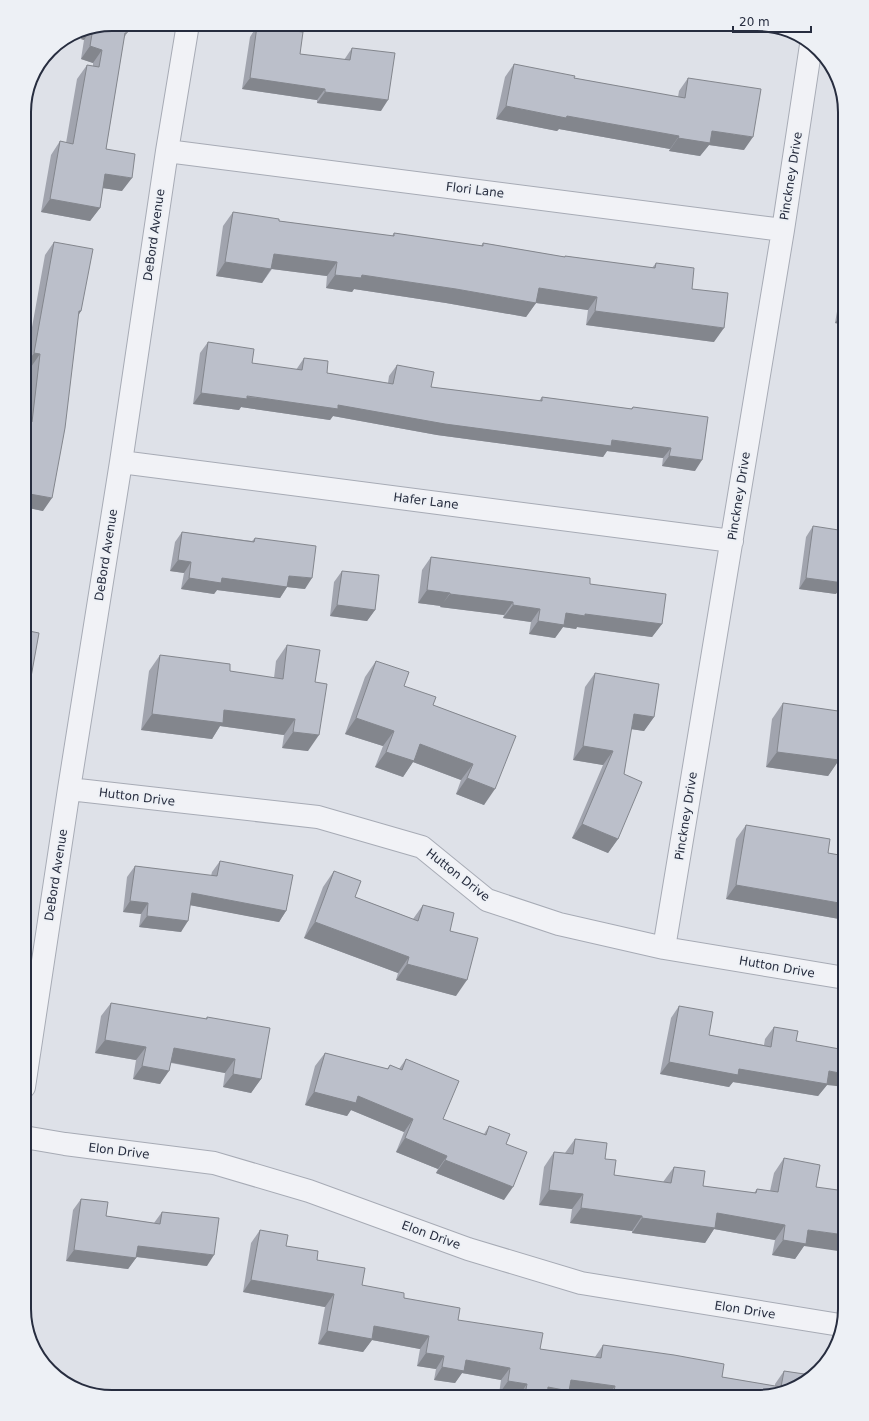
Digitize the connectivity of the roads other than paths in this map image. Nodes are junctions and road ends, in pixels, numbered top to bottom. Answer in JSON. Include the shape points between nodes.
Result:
{"nodes":[{"id":1,"x":187,"y":31,"type":"edge"},
{"id":2,"x":810,"y":50,"type":"edge"},
{"id":3,"x":167,"y":151,"type":"junction"},
{"id":4,"x":783,"y":230,"type":"junction"},
{"id":5,"x":121,"y":462,"type":"junction"},
{"id":6,"x":732,"y":541,"type":"junction"},
{"id":7,"x":68,"y":789,"type":"junction"},
{"id":8,"x":664,"y":948,"type":"junction"},
{"id":9,"x":838,"y":977,"type":"edge"},
{"id":10,"x":31,"y":1039,"type":"edge"},
{"id":11,"x":31,"y":1138,"type":"edge"},
{"id":12,"x":836,"y":1324,"type":"edge"}],
"edges":[{"from":1,"to":3,"type":"street","name":"DeBord Avenue"},
{"from":2,"to":4,"type":"street","name":"Pinckney Drive"},
{"from":3,"to":4,"type":"street","name":"Flori Lane"},
{"from":3,"to":5,"type":"street","name":"DeBord Avenue"},
{"from":4,"to":6,"type":"street","name":"Pinckney Drive"},
{"from":5,"to":6,"type":"street","name":"Hafer Lane"},
{"from":5,"to":7,"type":"street","name":"DeBord Avenue"},
{"from":6,"to":8,"type":"street","name":"Pinckney Drive"},
{"from":7,"to":8,"type":"street","name":"Hutton Drive","via":[[318,817],[422,847],[487,900],[559,924]]},
{"from":7,"to":10,"type":"street","name":"DeBord Avenue"},
{"from":8,"to":9,"type":"street","name":"Hutton Drive"},
{"from":11,"to":12,"type":"street","name":"Elon Drive","via":[[214,1162],[309,1191],[468,1249],[581,1283]]}]}
